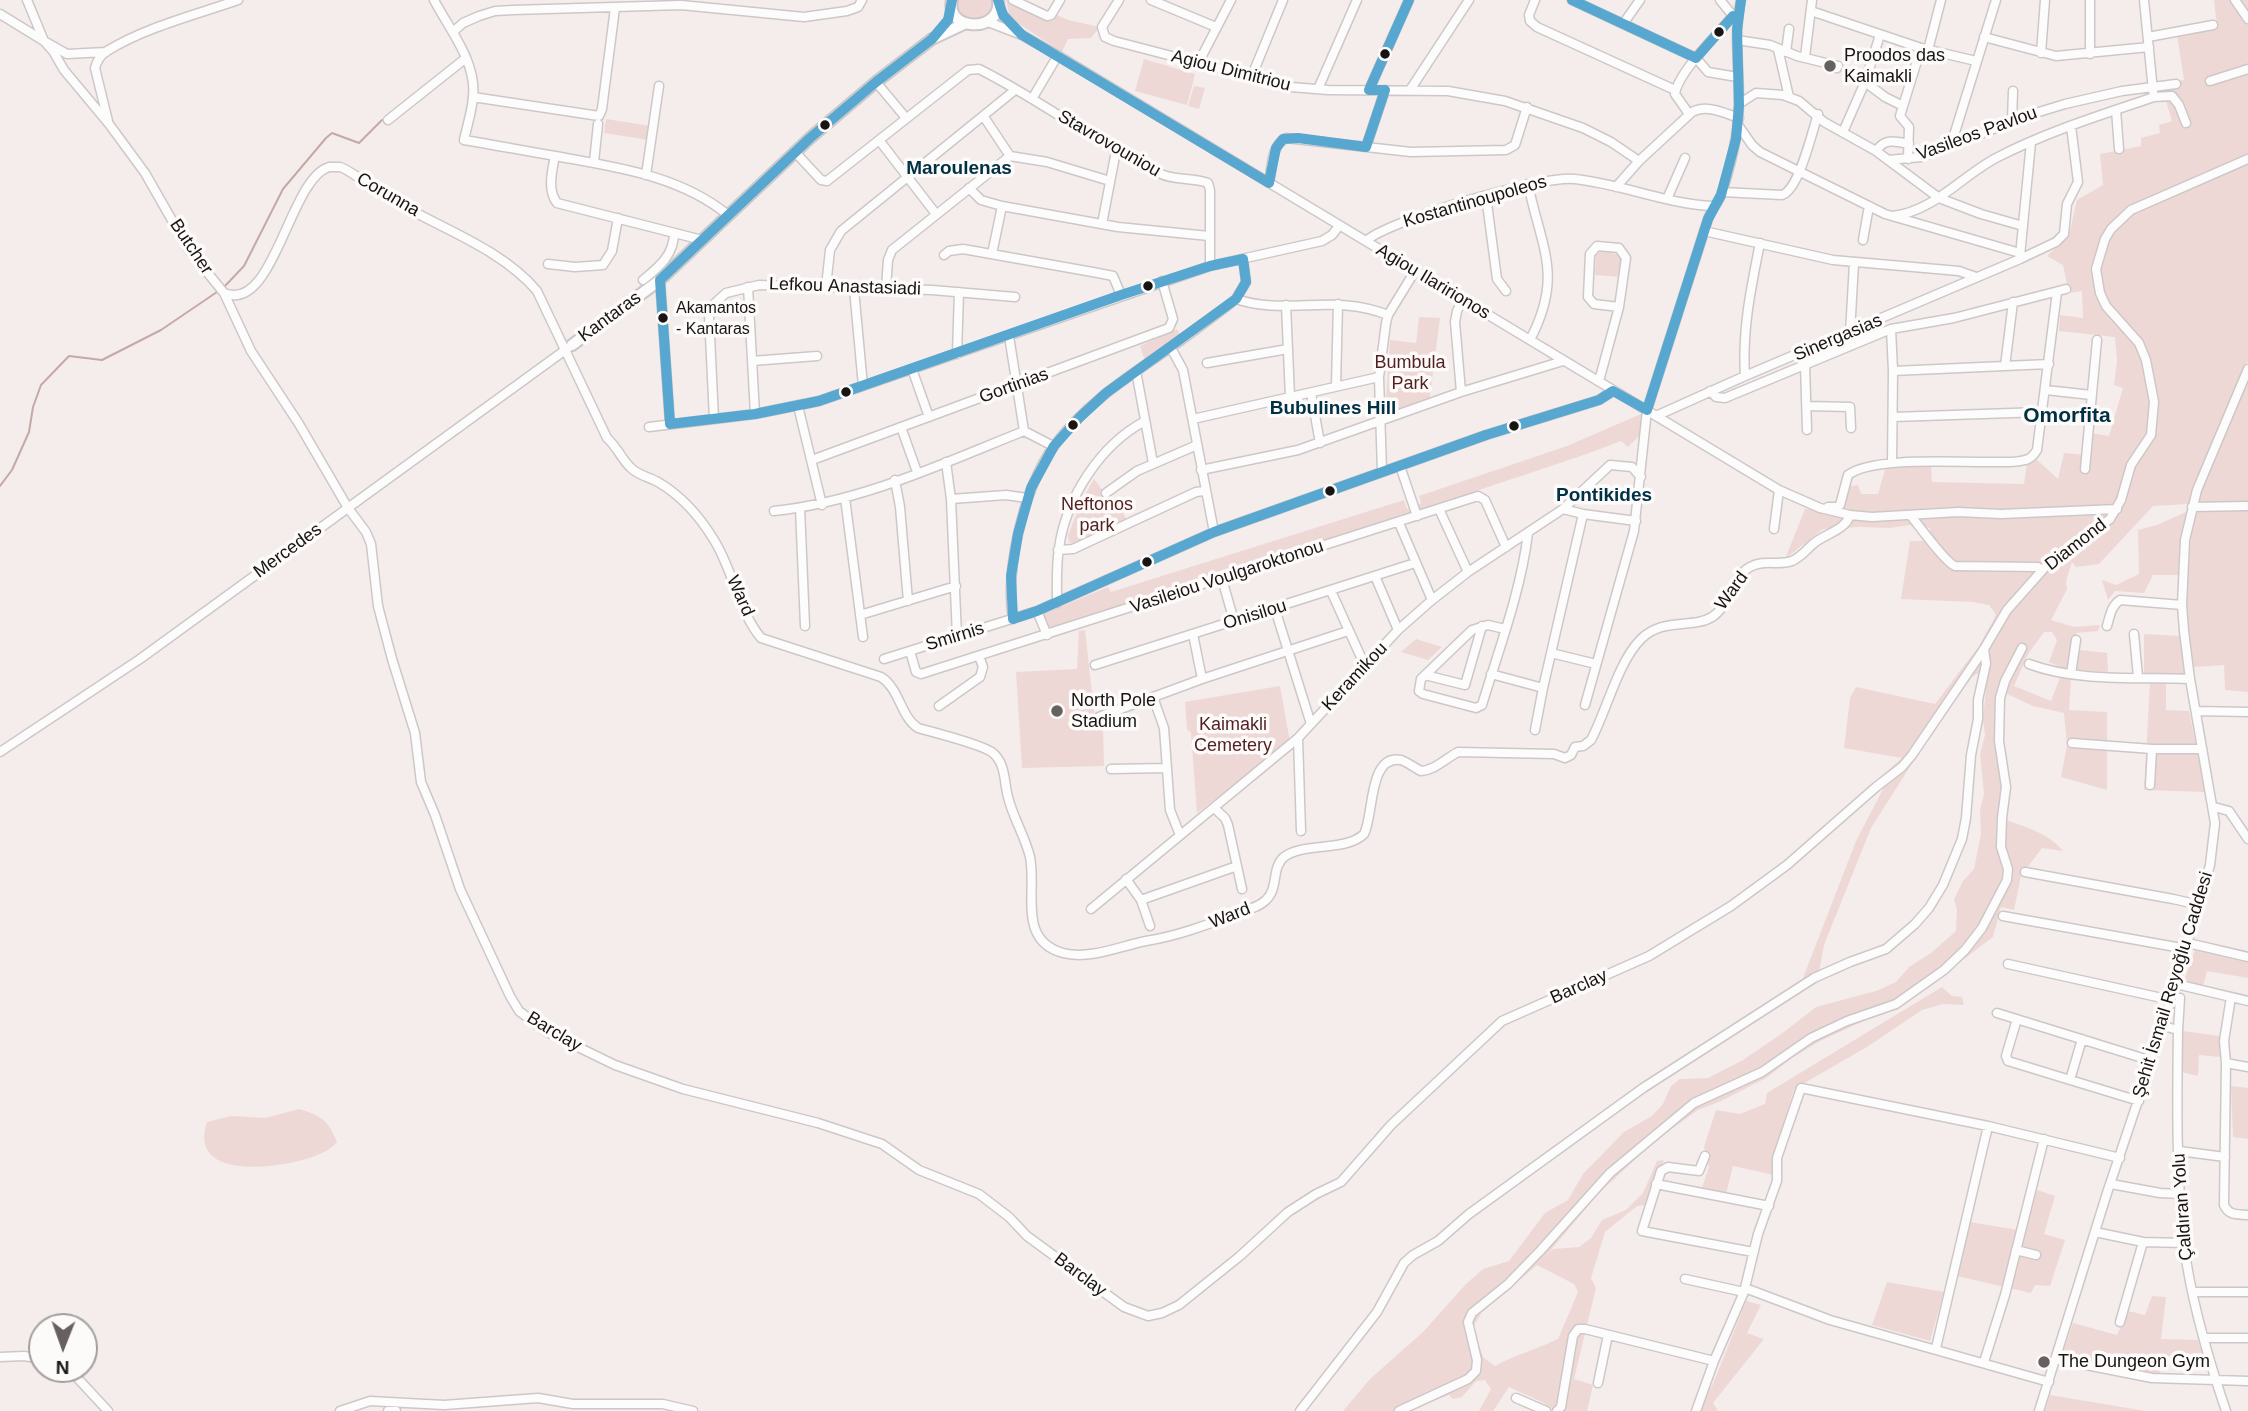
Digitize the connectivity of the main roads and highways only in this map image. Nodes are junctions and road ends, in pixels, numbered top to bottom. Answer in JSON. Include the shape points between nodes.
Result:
{"nodes":[{"id":1,"x":999,"y":2,"type":"edge"},
{"id":2,"x":950,"y":4,"type":"edge"},
{"id":3,"x":966,"y":23,"type":"junction"},
{"id":4,"x":932,"y":39,"type":"junction"},
{"id":5,"x":569,"y":347,"type":"road end"}],
"edges":[{"from":1,"to":3,"type":"main road","via":[[995,17],[988,22]]},
{"from":2,"to":3,"type":"main road","via":[[955,18]]},
{"from":2,"to":4,"type":"main road","name":"Kantaras","via":[[945,24]]},
{"from":3,"to":4,"type":"main road","name":"Kantaras"},
{"from":4,"to":5,"type":"main road","name":"Kantaras","via":[[795,152],[660,280]]}]}
